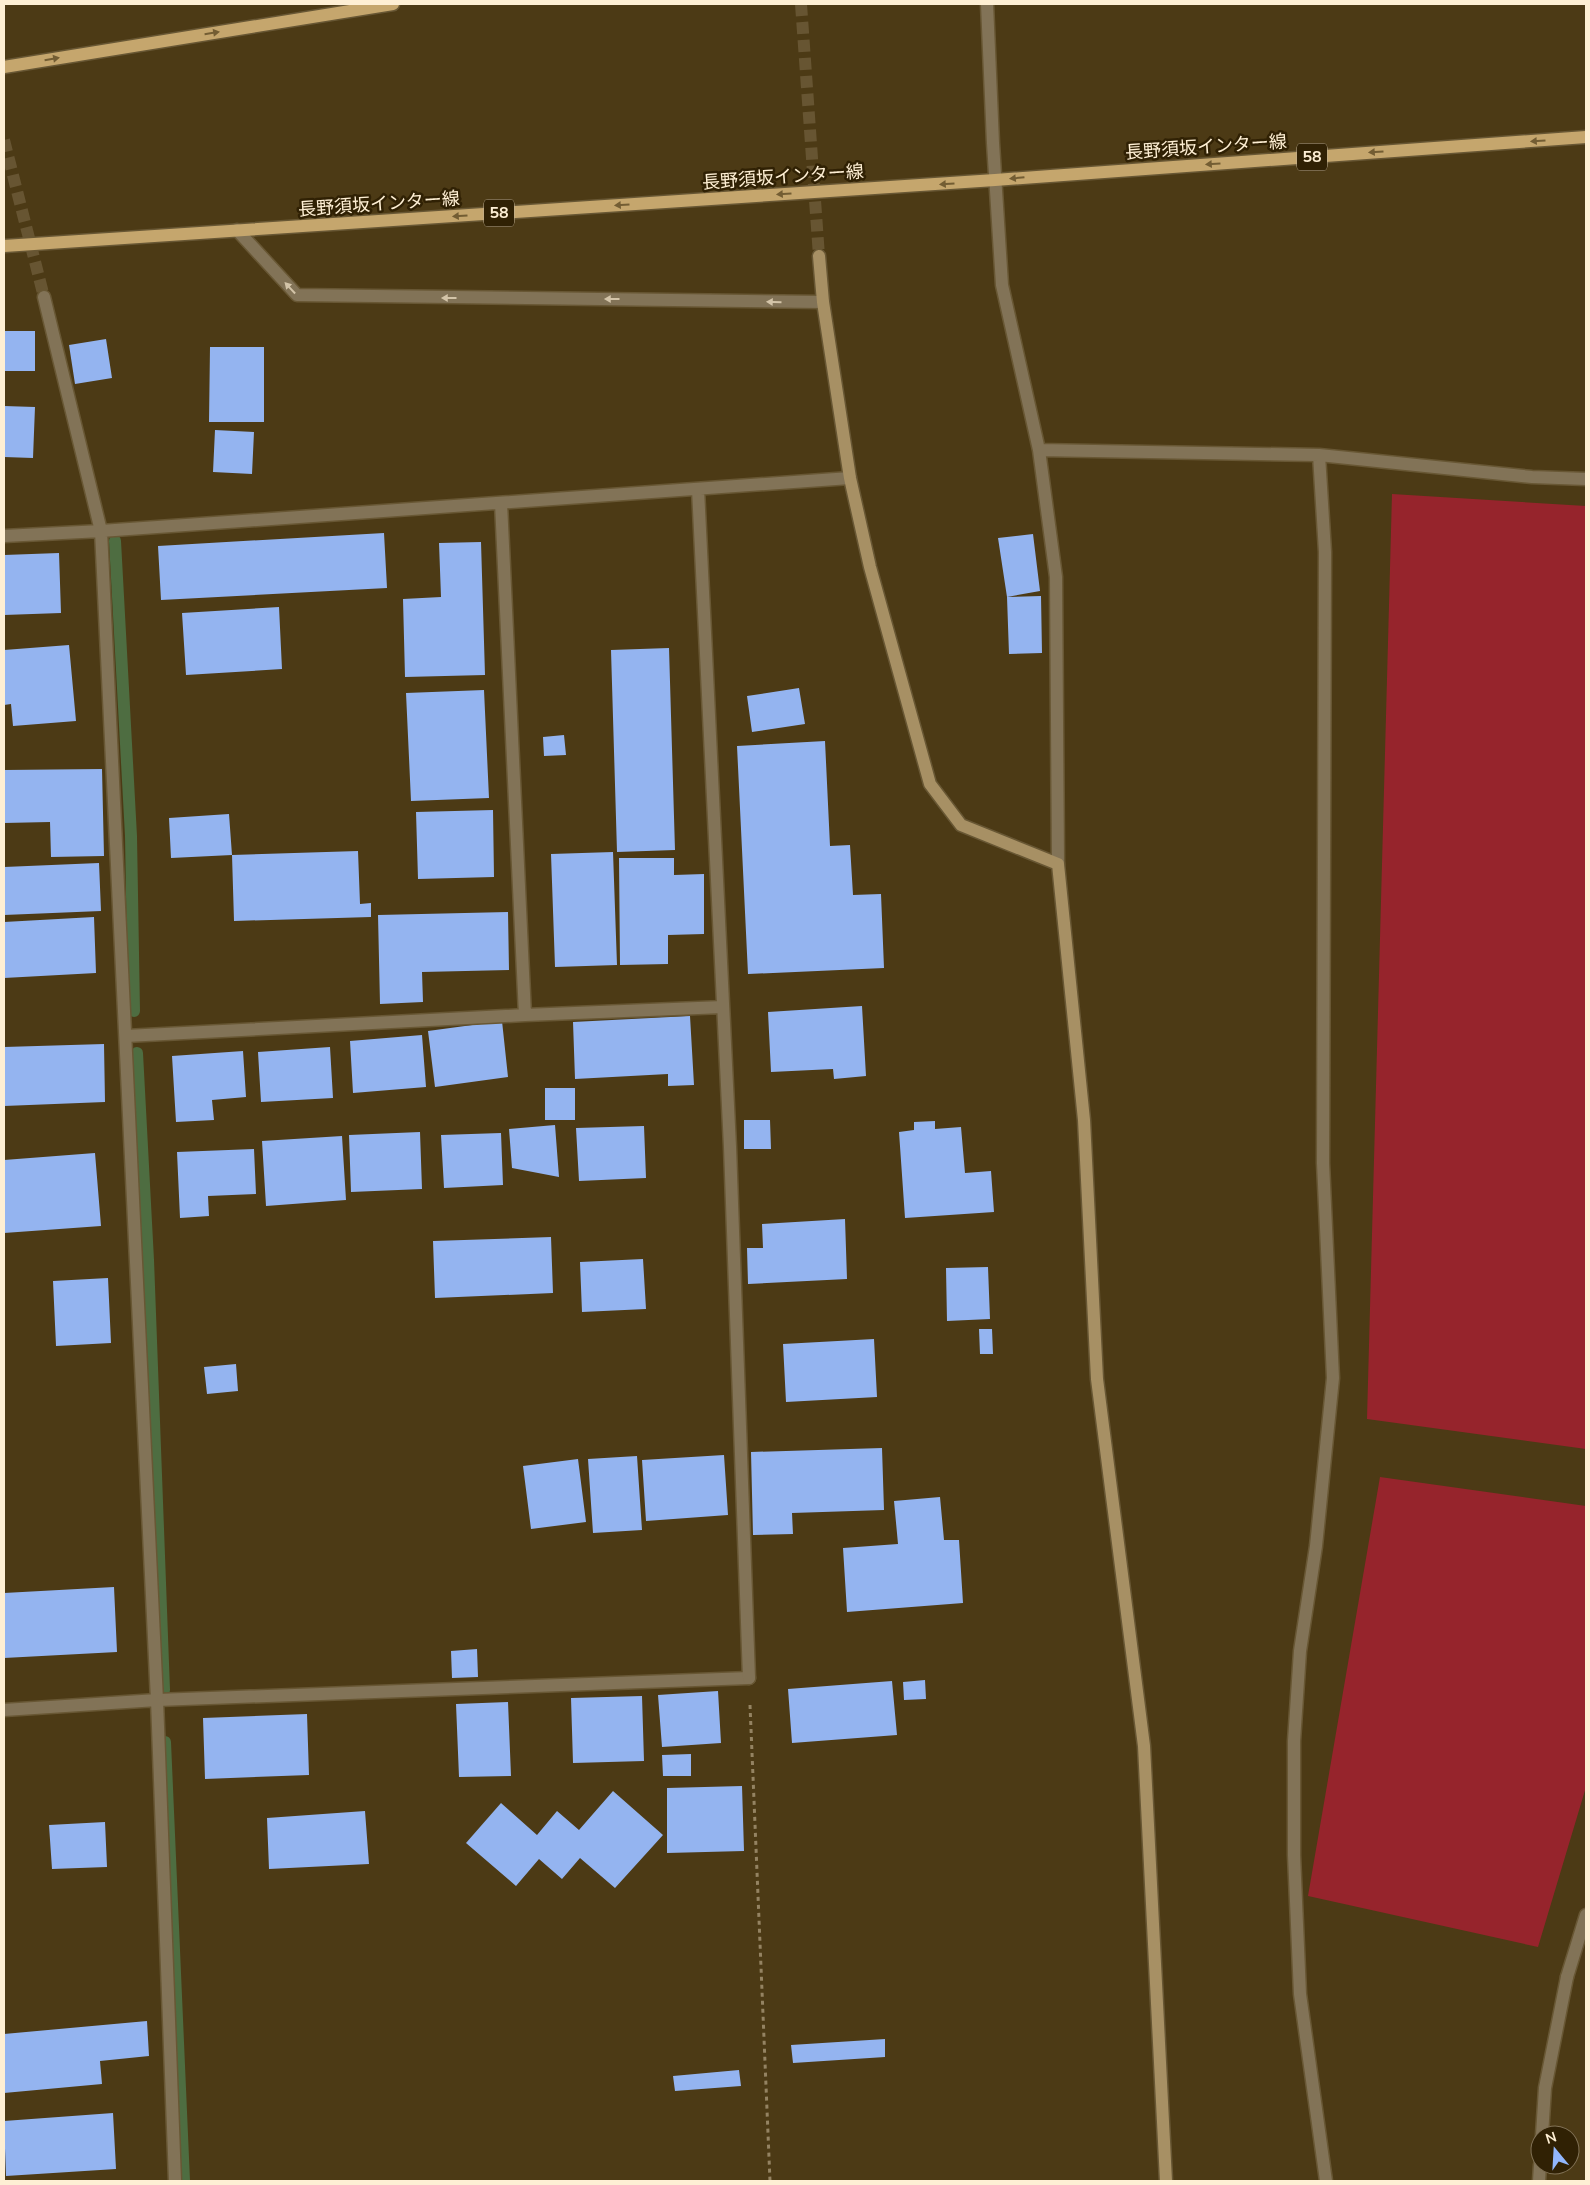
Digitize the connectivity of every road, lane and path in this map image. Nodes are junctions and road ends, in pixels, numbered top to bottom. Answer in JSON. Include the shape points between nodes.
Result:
{"nodes":[{"id":1,"x":393,"y":4,"type":"edge"},
{"id":2,"x":987,"y":4,"type":"edge"},
{"id":3,"x":4,"y":67,"type":"edge"},
{"id":4,"x":1586,"y":137,"type":"edge"},
{"id":5,"x":995,"y":180,"type":"junction"},
{"id":6,"x":237,"y":230,"type":"junction"},
{"id":7,"x":4,"y":246,"type":"edge"},
{"id":8,"x":819,"y":256,"type":"tunnel mouth"},
{"id":9,"x":44,"y":297,"type":"tunnel mouth"},
{"id":10,"x":823,"y":302,"type":"junction"},
{"id":11,"x":1039,"y":450,"type":"junction"},
{"id":12,"x":1319,"y":455,"type":"junction"},
{"id":13,"x":850,"y":478,"type":"junction"},
{"id":14,"x":1586,"y":479,"type":"edge"},
{"id":15,"x":698,"y":489,"type":"junction"},
{"id":16,"x":501,"y":503,"type":"junction"},
{"id":17,"x":102,"y":531,"type":"junction"},
{"id":18,"x":4,"y":536,"type":"edge"},
{"id":19,"x":1058,"y":864,"type":"junction"},
{"id":20,"x":723,"y":1007,"type":"junction"},
{"id":21,"x":526,"y":1015,"type":"junction"},
{"id":22,"x":126,"y":1036,"type":"junction"},
{"id":23,"x":749,"y":1678,"type":"junction"},
{"id":24,"x":157,"y":1700,"type":"junction"},
{"id":25,"x":4,"y":1710,"type":"edge"},
{"id":26,"x":1586,"y":1915,"type":"edge"},
{"id":27,"x":1543,"y":2125,"type":"edge"},
{"id":28,"x":175,"y":2181,"type":"edge"},
{"id":29,"x":770,"y":2181,"type":"edge"},
{"id":30,"x":1166,"y":2181,"type":"edge"},
{"id":31,"x":1326,"y":2181,"type":"edge"}],
"edges":[{"from":3,"to":1,"type":"main road","one_way":true},
{"from":2,"to":5,"type":"street"},
{"from":4,"to":5,"type":"main road","name":"長野須坂インター線","number":"58","one_way":true},
{"from":5,"to":6,"type":"main road","name":"長野須坂インター線","number":"58","one_way":true},
{"from":5,"to":11,"type":"street","via":[[1002,285]]},
{"from":6,"to":7,"type":"main road","name":"長野須坂インター線","number":"58"},
{"from":10,"to":6,"type":"street","one_way":true,"via":[[297,295]]},
{"from":8,"to":10,"type":"street"},
{"from":9,"to":17,"type":"street"},
{"from":10,"to":13,"type":"street"},
{"from":11,"to":12,"type":"street"},
{"from":11,"to":19,"type":"street","via":[[1056,577]]},
{"from":12,"to":14,"type":"street","via":[[1523,476]]},
{"from":12,"to":31,"type":"street","via":[[1325,552],[1323,1162],[1333,1378],[1316,1546],[1300,1651],[1294,1741],[1294,1855],[1300,1994]]},
{"from":13,"to":15,"type":"street"},
{"from":13,"to":19,"type":"street","via":[[870,567],[930,784],[961,825]]},
{"from":15,"to":16,"type":"street"},
{"from":15,"to":20,"type":"street"},
{"from":16,"to":17,"type":"street"},
{"from":16,"to":21,"type":"street"},
{"from":17,"to":18,"type":"street"},
{"from":17,"to":22,"type":"street"},
{"from":19,"to":30,"type":"street","via":[[1084,1120],[1096,1379],[1144,1746]]},
{"from":20,"to":21,"type":"street"},
{"from":20,"to":23,"type":"street"},
{"from":21,"to":22,"type":"street"},
{"from":22,"to":24,"type":"street"},
{"from":23,"to":24,"type":"street"},
{"from":23,"to":29,"type":"path"},
{"from":24,"to":25,"type":"street"},
{"from":24,"to":28,"type":"street"},
{"from":26,"to":27,"type":"street","via":[[1567,1977],[1545,2088]]}]}
